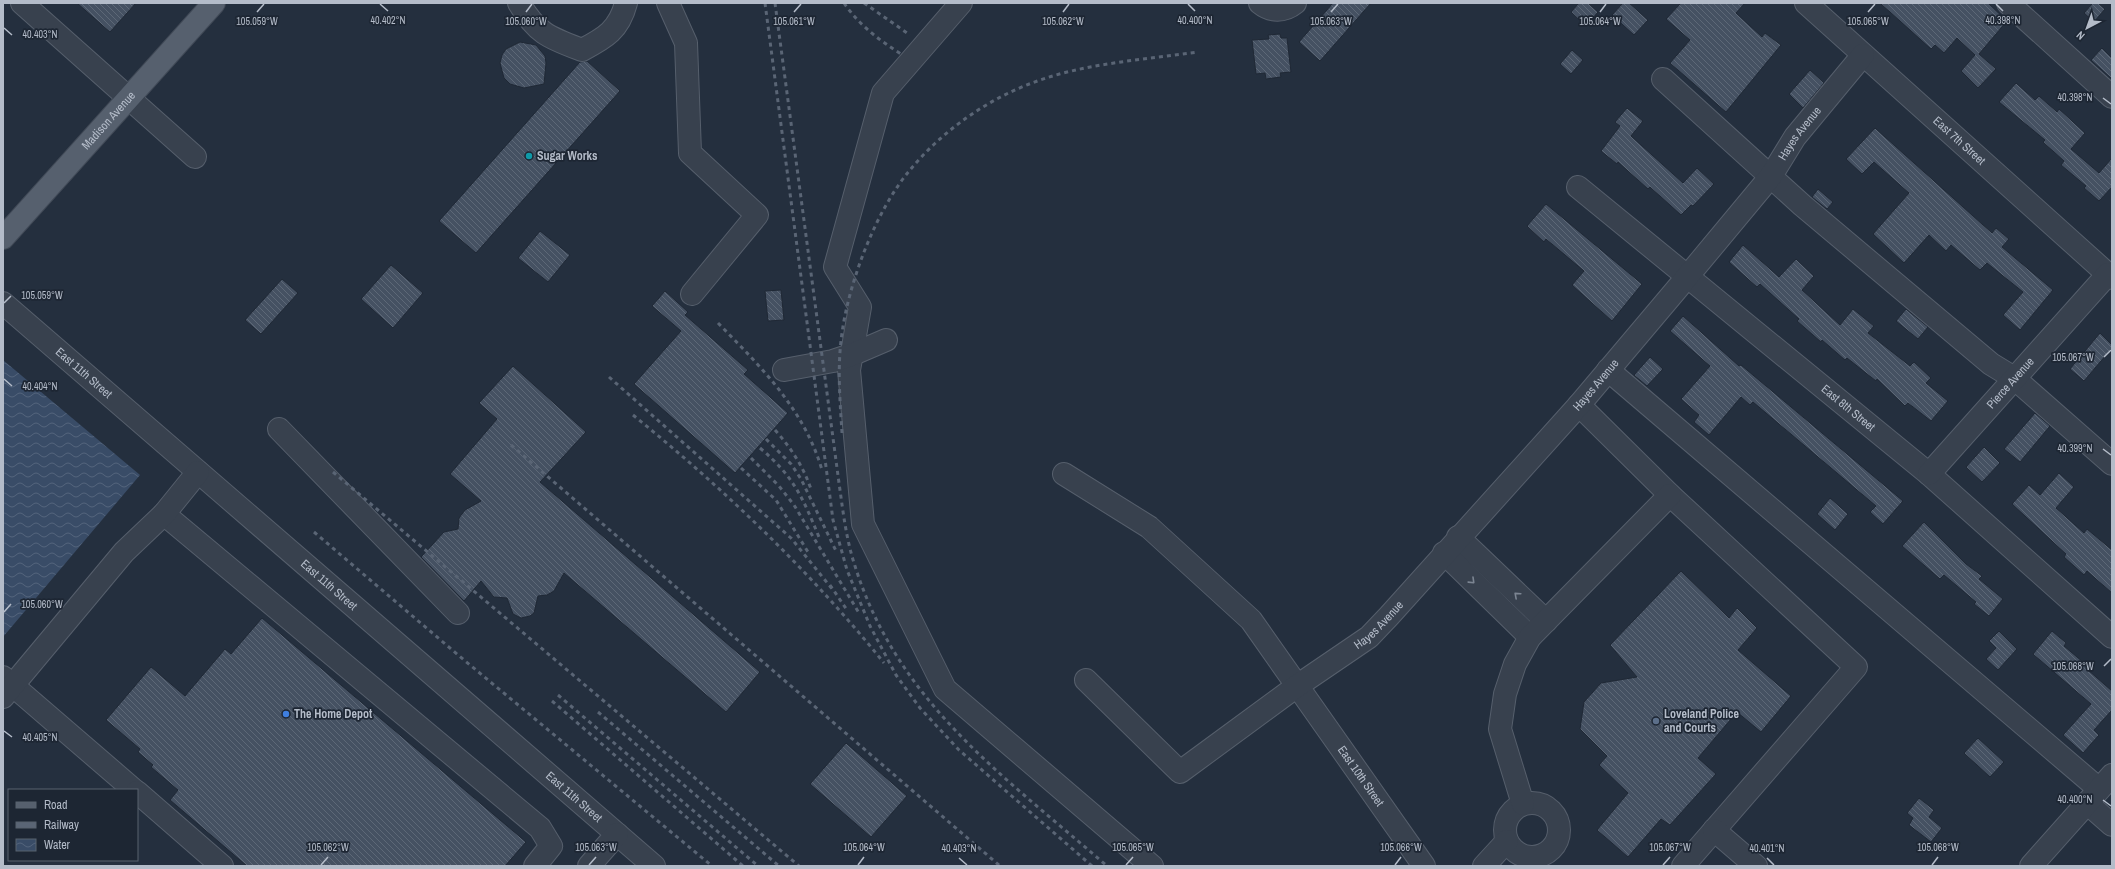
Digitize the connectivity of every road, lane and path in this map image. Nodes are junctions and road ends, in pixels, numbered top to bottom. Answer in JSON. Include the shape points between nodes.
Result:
{"nodes":[{"id":1,"x":22,"y":3,"type":"edge"},
{"id":2,"x":214,"y":3,"type":"edge"},
{"id":3,"x":520,"y":3,"type":"edge"},
{"id":4,"x":626,"y":3,"type":"edge"},
{"id":5,"x":668,"y":3,"type":"edge"},
{"id":6,"x":961,"y":3,"type":"edge"},
{"id":7,"x":1260,"y":3,"type":"edge"},
{"id":8,"x":1295,"y":3,"type":"edge"},
{"id":9,"x":1806,"y":3,"type":"edge"},
{"id":10,"x":2008,"y":3,"type":"edge"},
{"id":11,"x":1863,"y":55,"type":"junction"},
{"id":12,"x":1663,"y":80,"type":"dead end"},
{"id":13,"x":2112,"y":97,"type":"edge"},
{"id":14,"x":128,"y":98,"type":"junction"},
{"id":15,"x":195,"y":157,"type":"dead end"},
{"id":16,"x":1771,"y":176,"type":"junction"},
{"id":17,"x":1578,"y":188,"type":"dead end"},
{"id":18,"x":3,"y":238,"type":"edge"},
{"id":19,"x":2110,"y":276,"type":"edge"},
{"id":20,"x":1687,"y":277,"type":"junction"},
{"id":21,"x":692,"y":294,"type":"dead end"},
{"id":22,"x":3,"y":303,"type":"edge"},
{"id":23,"x":886,"y":340,"type":"dead end"},
{"id":24,"x":851,"y":356,"type":"junction"},
{"id":25,"x":784,"y":370,"type":"dead end"},
{"id":26,"x":1608,"y":370,"type":"junction"},
{"id":27,"x":2014,"y":378,"type":"junction"},
{"id":28,"x":1579,"y":405,"type":"junction"},
{"id":29,"x":279,"y":429,"type":"dead end"},
{"id":30,"x":2112,"y":464,"type":"edge"},
{"id":31,"x":198,"y":472,"type":"junction"},
{"id":32,"x":1064,"y":474,"type":"dead end"},
{"id":33,"x":1929,"y":474,"type":"junction"},
{"id":34,"x":1670,"y":495,"type":"junction"},
{"id":35,"x":164,"y":514,"type":"junction"},
{"id":36,"x":1458,"y":537,"type":"junction"},
{"id":37,"x":1444,"y":554,"type":"junction"},
{"id":38,"x":458,"y":613,"type":"dead end"},
{"id":39,"x":1546,"y":621,"type":"junction"},
{"id":40,"x":1530,"y":637,"type":"junction"},
{"id":41,"x":2112,"y":637,"type":"edge"},
{"id":42,"x":1086,"y":680,"type":"dead end"},
{"id":43,"x":6,"y":686,"type":"edge"},
{"id":44,"x":1297,"y":686,"type":"junction"},
{"id":45,"x":133,"y":789,"type":"edge"},
{"id":46,"x":2099,"y":789,"type":"edge"},
{"id":47,"x":138,"y":793,"type":"edge"},
{"id":48,"x":1523,"y":804,"type":"junction"},
{"id":49,"x":2112,"y":825,"type":"edge"},
{"id":50,"x":1714,"y":830,"type":"junction"},
{"id":51,"x":617,"y":834,"type":"junction"},
{"id":52,"x":1512,"y":854,"type":"edge"},
{"id":53,"x":1753,"y":862,"type":"edge"},
{"id":54,"x":222,"y":866,"type":"edge"},
{"id":55,"x":535,"y":866,"type":"edge"},
{"id":56,"x":590,"y":866,"type":"edge"},
{"id":57,"x":654,"y":866,"type":"edge"},
{"id":58,"x":1152,"y":866,"type":"edge"},
{"id":59,"x":1424,"y":866,"type":"edge"},
{"id":60,"x":1484,"y":866,"type":"edge"},
{"id":61,"x":1683,"y":866,"type":"edge"},
{"id":62,"x":2031,"y":866,"type":"edge"}],
"edges":[{"from":1,"to":14,"type":"street"},
{"from":2,"to":14,"type":"main road","name":"Madison Avenue"},
{"from":3,"to":4,"type":"street","via":[[530,21],[551,38],[582,50],[605,38],[623,16]]},
{"from":5,"to":21,"type":"street","via":[[686,43],[690,153],[757,215]]},
{"from":6,"to":24,"type":"street","via":[[883,94],[835,267],[860,307]]},
{"from":7,"to":8,"type":"street","via":[[1276,10]]},
{"from":9,"to":11,"type":"street","name":"East 7th Street"},
{"from":10,"to":13,"type":"street"},
{"from":11,"to":16,"type":"street","name":"Hayes Avenue","via":[[1795,136]]},
{"from":11,"to":19,"type":"street","name":"East 7th Street"},
{"from":12,"to":16,"type":"street"},
{"from":14,"to":15,"type":"street"},
{"from":14,"to":18,"type":"main road","name":"Madison Avenue"},
{"from":16,"to":20,"type":"street","name":"Hayes Avenue"},
{"from":16,"to":27,"type":"street","via":[[1991,364]]},
{"from":17,"to":20,"type":"street","name":"East 8th Street"},
{"from":19,"to":27,"type":"street","name":"Pierce Avenue"},
{"from":20,"to":26,"type":"street","name":"Hayes Avenue"},
{"from":20,"to":33,"type":"street","name":"East 8th Street"},
{"from":22,"to":31,"type":"street","name":"East 11th Street"},
{"from":23,"to":24,"type":"street"},
{"from":24,"to":25,"type":"street"},
{"from":24,"to":58,"type":"street","via":[[849,370],[863,524],[945,689]]},
{"from":26,"to":28,"type":"street","name":"Hayes Avenue"},
{"from":26,"to":46,"type":"street"},
{"from":27,"to":30,"type":"street"},
{"from":27,"to":33,"type":"street","name":"Pierce Avenue"},
{"from":28,"to":34,"type":"street"},
{"from":28,"to":36,"type":"street","name":"Hayes Avenue"},
{"from":29,"to":38,"type":"street"},
{"from":31,"to":35,"type":"street"},
{"from":31,"to":51,"type":"street","name":"East 11th Street"},
{"from":32,"to":44,"type":"street","name":"East 10th Street","via":[[1149,527],[1251,620]]},
{"from":33,"to":41,"type":"street","name":"East 8th Street"},
{"from":34,"to":39,"type":"street"},
{"from":34,"to":50,"type":"street","via":[[1856,667]]},
{"from":35,"to":43,"type":"street","via":[[124,552]]},
{"from":35,"to":55,"type":"street","via":[[540,828],[552,846]]},
{"from":36,"to":37,"type":"street","name":"Hayes Avenue"},
{"from":39,"to":36,"type":"street","one_way":true},
{"from":37,"to":40,"type":"street","one_way":true},
{"from":37,"to":44,"type":"street","name":"Hayes Avenue","via":[[1369,637]]},
{"from":39,"to":40,"type":"street"},
{"from":40,"to":48,"type":"street","via":[[1515,664],[1505,694],[1500,729]]},
{"from":42,"to":44,"type":"street","name":"Hayes Avenue","via":[[1180,772]]},
{"from":43,"to":45,"type":"street"},
{"from":44,"to":59,"type":"street","name":"East 10th Street"},
{"from":46,"to":49,"type":"street"},
{"from":46,"to":62,"type":"street"},
{"from":47,"to":54,"type":"street"},
{"from":48,"to":52,"type":"street","via":[[1509,814],[1504,831]]},
{"from":48,"to":52,"type":"street","via":[[1541,805],[1549,809],[1558,824],[1559,833],[1557,842],[1545,854],[1528,858]]},
{"from":50,"to":53,"type":"street"},
{"from":50,"to":61,"type":"street"},
{"from":51,"to":56,"type":"street"},
{"from":51,"to":57,"type":"street","name":"East 11th Street"},
{"from":52,"to":60,"type":"street"}]}
